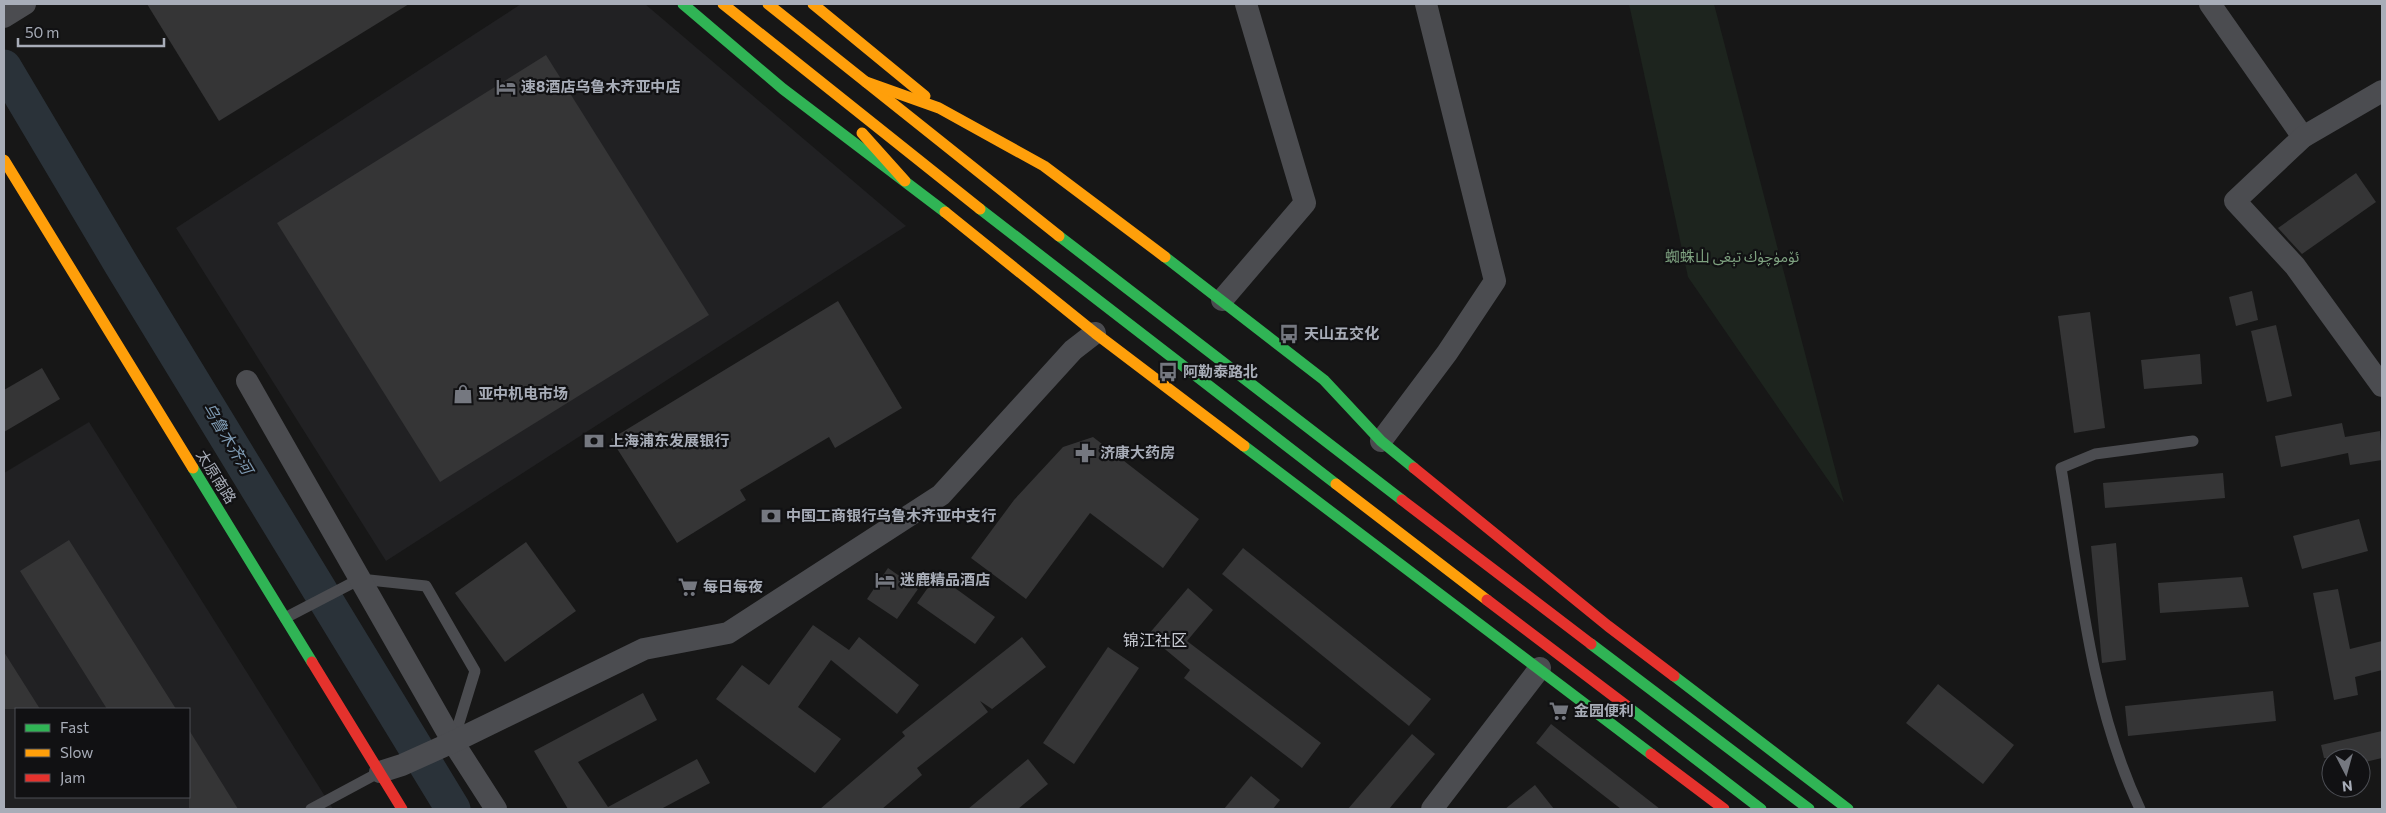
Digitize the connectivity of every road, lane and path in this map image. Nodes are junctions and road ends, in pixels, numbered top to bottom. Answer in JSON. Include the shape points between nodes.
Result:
{"nodes":[{"id":1,"x":25,"y":4,"type":"edge"},
{"id":2,"x":683,"y":4,"type":"edge"},
{"id":3,"x":723,"y":4,"type":"edge"},
{"id":4,"x":768,"y":4,"type":"edge"},
{"id":5,"x":813,"y":4,"type":"edge"},
{"id":6,"x":1246,"y":4,"type":"edge"},
{"id":7,"x":1426,"y":4,"type":"edge"},
{"id":8,"x":2210,"y":4,"type":"edge"},
{"id":9,"x":4,"y":16,"type":"edge"},
{"id":10,"x":813,"y":78,"type":"junction"},
{"id":11,"x":862,"y":80,"type":"junction"},
{"id":12,"x":2382,"y":91,"type":"edge"},
{"id":13,"x":939,"y":108,"type":"junction"},
{"id":14,"x":2303,"y":137,"type":"junction"},
{"id":15,"x":4,"y":160,"type":"edge"},
{"id":16,"x":905,"y":181,"type":"junction"},
{"id":17,"x":1222,"y":300,"type":"junction"},
{"id":18,"x":1095,"y":333,"type":"junction"},
{"id":19,"x":247,"y":381,"type":"dead end"},
{"id":20,"x":2382,"y":386,"type":"edge"},
{"id":21,"x":1381,"y":441,"type":"junction"},
{"id":22,"x":2193,"y":442,"type":"dead end"},
{"id":23,"x":360,"y":579,"type":"junction"},
{"id":24,"x":285,"y":618,"type":"junction"},
{"id":25,"x":1540,"y":668,"type":"junction"},
{"id":26,"x":448,"y":744,"type":"junction"},
{"id":27,"x":368,"y":778,"type":"junction"},
{"id":28,"x":311,"y":809,"type":"edge"},
{"id":29,"x":402,"y":809,"type":"edge"},
{"id":30,"x":496,"y":809,"type":"edge"},
{"id":31,"x":1432,"y":809,"type":"edge"},
{"id":32,"x":1724,"y":809,"type":"edge"},
{"id":33,"x":1761,"y":809,"type":"edge"},
{"id":34,"x":1809,"y":809,"type":"edge"},
{"id":35,"x":1848,"y":809,"type":"edge"},
{"id":36,"x":2140,"y":809,"type":"edge"}],
"edges":[{"from":1,"to":9,"type":"street"},
{"from":2,"to":16,"type":"main road","via":[[783,89]]},
{"from":3,"to":10,"type":"main road"},
{"from":4,"to":11,"type":"main road"},
{"from":5,"to":13,"type":"main road"},
{"from":6,"to":17,"type":"street","via":[[1305,203]]},
{"from":7,"to":21,"type":"street","via":[[1494,281],[1447,353]]},
{"from":8,"to":14,"type":"street"},
{"from":10,"to":16,"type":"main road"},
{"from":10,"to":33,"type":"main road","via":[[1361,504]]},
{"from":11,"to":13,"type":"main road"},
{"from":11,"to":34,"type":"main road","via":[[1350,462]]},
{"from":12,"to":14,"type":"street"},
{"from":13,"to":17,"type":"main road","via":[[1044,166]]},
{"from":14,"to":20,"type":"street","via":[[2236,201],[2295,266]]},
{"from":15,"to":24,"type":"main road","name":"太原南路"},
{"from":16,"to":18,"type":"main road"},
{"from":17,"to":21,"type":"main road","via":[[1324,380]]},
{"from":18,"to":25,"type":"main road"},
{"from":18,"to":26,"type":"street","via":[[1073,350],[940,496],[728,632],[644,649]]},
{"from":19,"to":23,"type":"street"},
{"from":21,"to":35,"type":"main road","via":[[1608,626]]},
{"from":22,"to":36,"type":"lane","via":[[2095,454],[2061,468],[2099,696],[2125,778]]},
{"from":23,"to":24,"type":"lane"},
{"from":23,"to":26,"type":"street"},
{"from":23,"to":26,"type":"lane","via":[[426,586],[475,671]]},
{"from":24,"to":27,"type":"main road","name":"太原南路"},
{"from":25,"to":31,"type":"street"},
{"from":25,"to":32,"type":"main road"},
{"from":26,"to":27,"type":"street"},
{"from":26,"to":30,"type":"street"},
{"from":27,"to":28,"type":"lane"},
{"from":27,"to":29,"type":"main road","name":"太原南路"}]}
